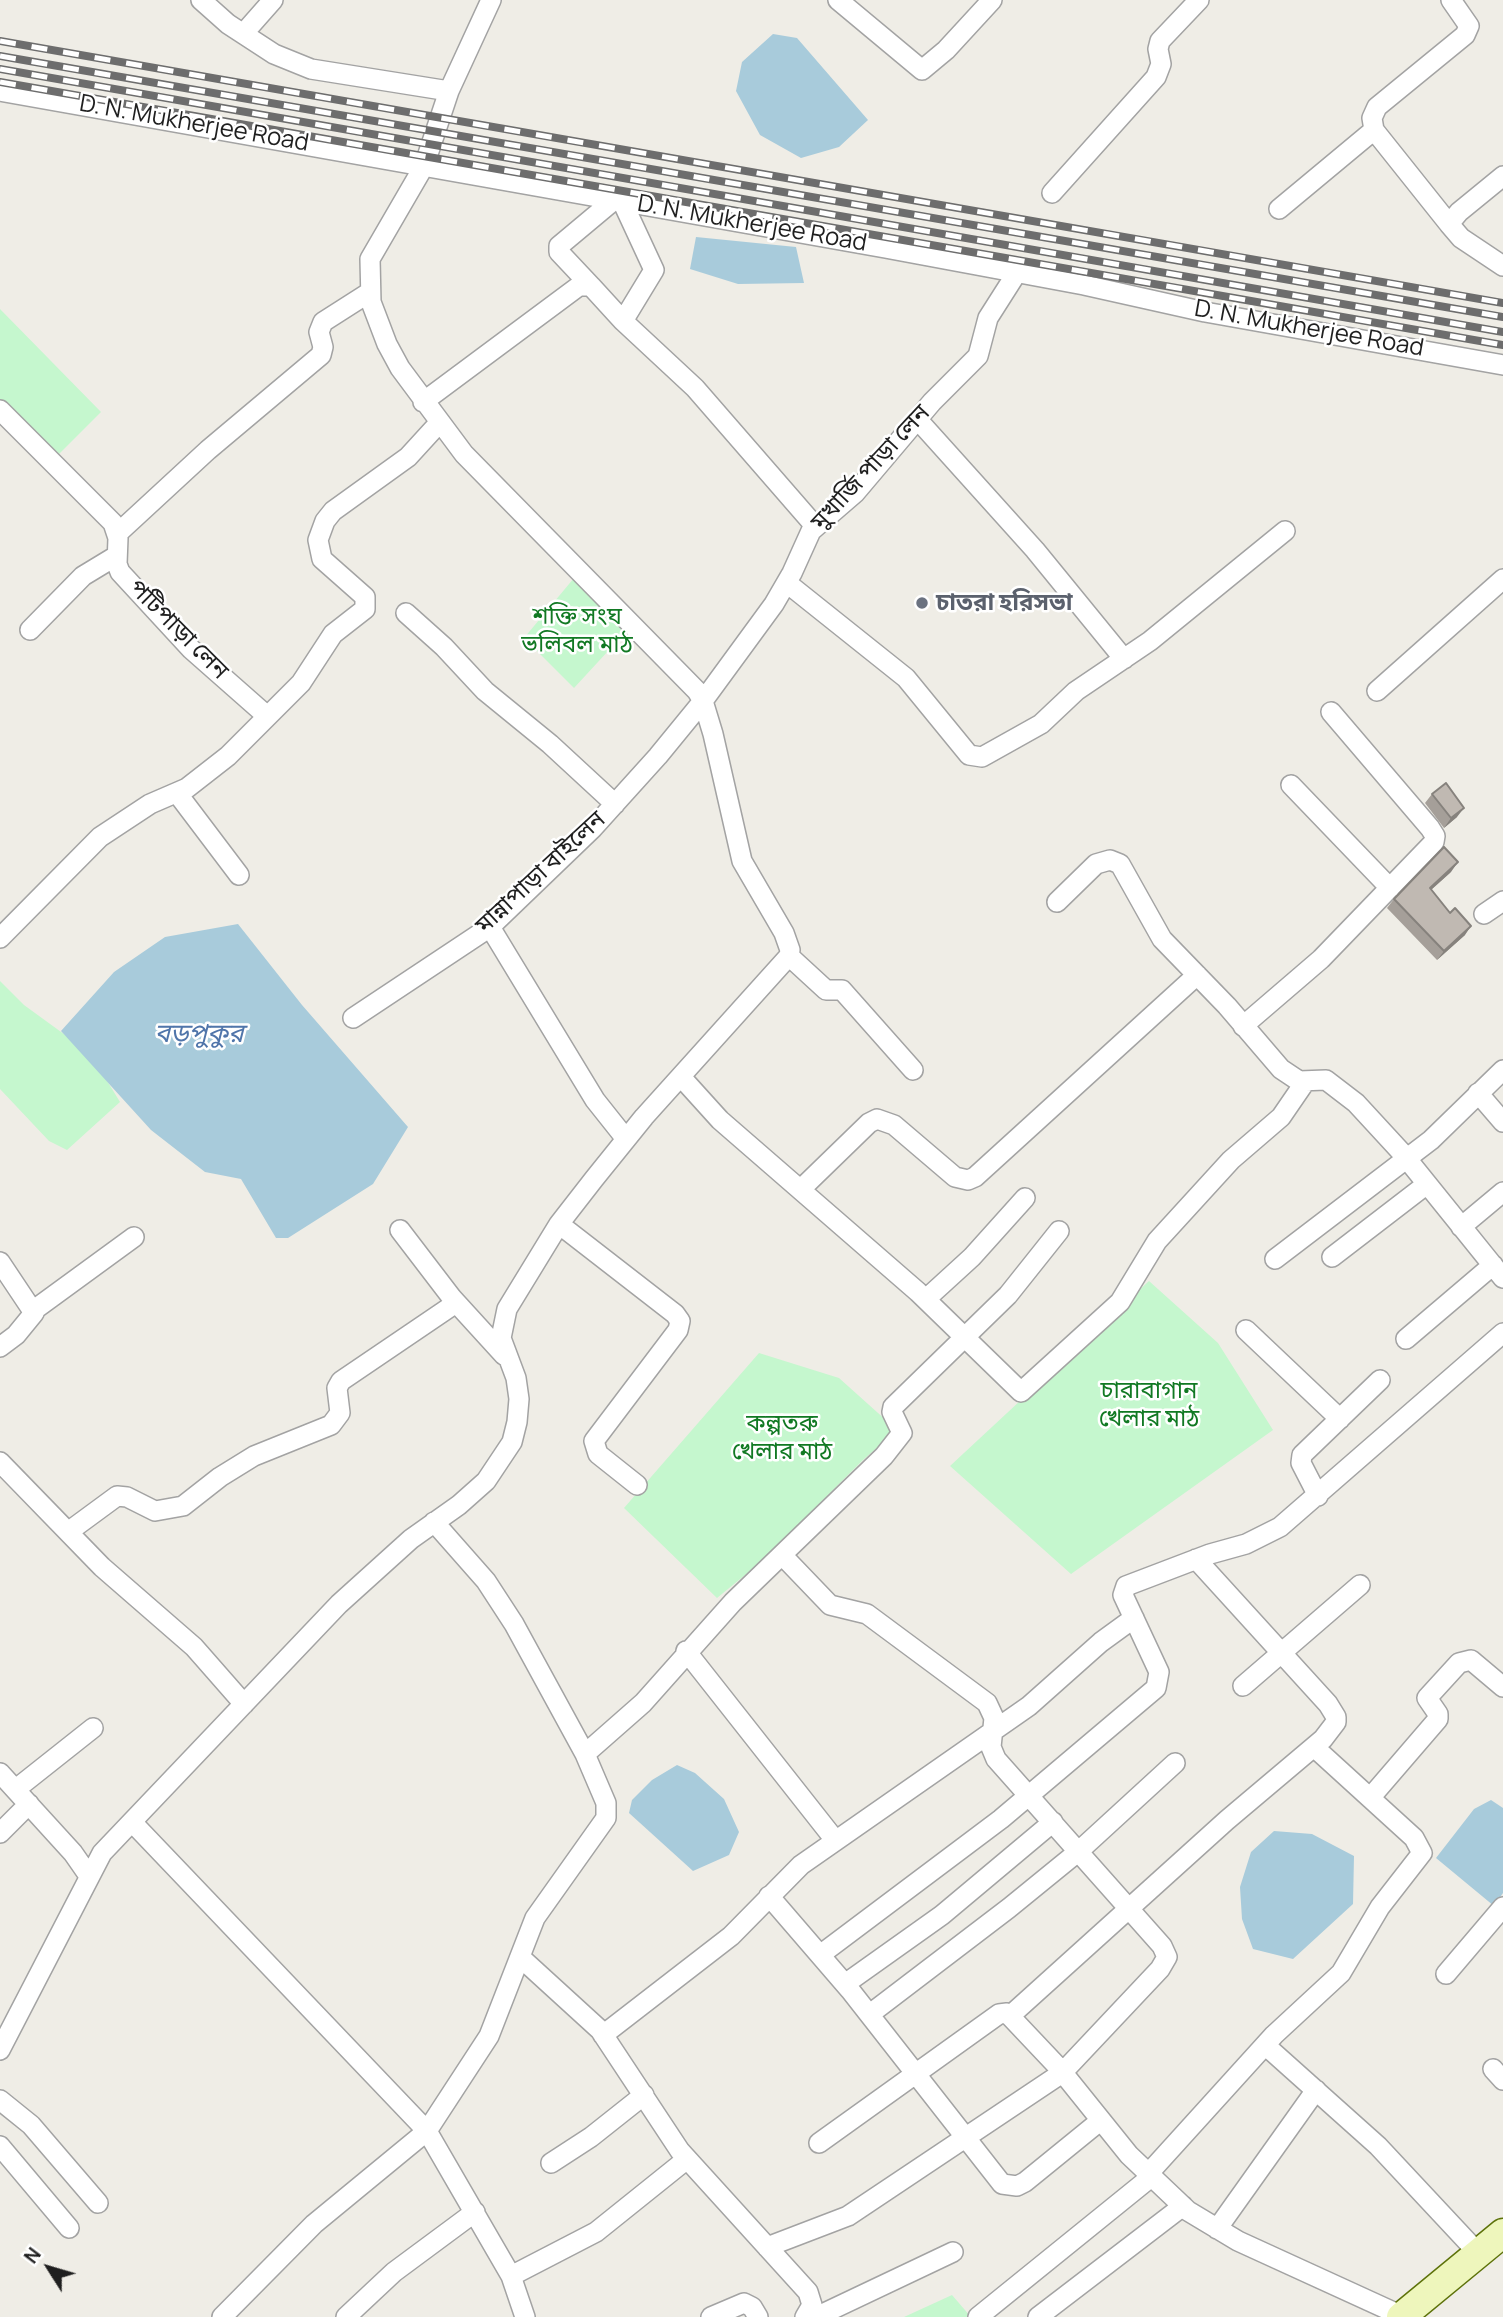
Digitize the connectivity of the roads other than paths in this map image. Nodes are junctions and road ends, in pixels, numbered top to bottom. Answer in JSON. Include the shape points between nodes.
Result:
{"nodes":[{"id":1,"x":201,"y":0,"type":"edge"},
{"id":2,"x":273,"y":0,"type":"edge"},
{"id":3,"x":491,"y":0,"type":"edge"},
{"id":4,"x":838,"y":0,"type":"edge"},
{"id":5,"x":992,"y":0,"type":"edge"},
{"id":6,"x":1199,"y":0,"type":"edge"},
{"id":7,"x":1451,"y":0,"type":"edge"},
{"id":8,"x":243,"y":34,"type":"junction"},
{"id":9,"x":0,"y":90,"type":"edge"},
{"id":10,"x":449,"y":91,"type":"junction"},
{"id":11,"x":1374,"y":130,"type":"junction"},
{"id":12,"x":424,"y":166,"type":"junction"},
{"id":13,"x":1503,"y":176,"type":"edge"},
{"id":14,"x":1052,"y":193,"type":"dead end"},
{"id":15,"x":618,"y":200,"type":"junction"},
{"id":16,"x":1279,"y":209,"type":"dead end"},
{"id":17,"x":1450,"y":224,"type":"junction"},
{"id":18,"x":1503,"y":267,"type":"edge"},
{"id":19,"x":1016,"y":274,"type":"junction"},
{"id":20,"x":591,"y":286,"type":"junction"},
{"id":21,"x":370,"y":292,"type":"junction"},
{"id":22,"x":623,"y":321,"type":"junction"},
{"id":23,"x":1503,"y":365,"type":"edge"},
{"id":24,"x":423,"y":402,"type":"junction"},
{"id":25,"x":0,"y":410,"type":"edge"},
{"id":26,"x":918,"y":420,"type":"junction"},
{"id":27,"x":440,"y":422,"type":"junction"},
{"id":28,"x":816,"y":526,"type":"junction"},
{"id":29,"x":1285,"y":531,"type":"dead end"},
{"id":30,"x":117,"y":534,"type":"junction"},
{"id":31,"x":116,"y":556,"type":"junction"},
{"id":32,"x":1503,"y":579,"type":"edge"},
{"id":33,"x":787,"y":583,"type":"junction"},
{"id":34,"x":406,"y":613,"type":"dead end"},
{"id":35,"x":30,"y":630,"type":"dead end"},
{"id":36,"x":1124,"y":659,"type":"junction"},
{"id":37,"x":1377,"y":691,"type":"dead end"},
{"id":38,"x":704,"y":701,"type":"junction"},
{"id":39,"x":1331,"y":712,"type":"dead end"},
{"id":40,"x":267,"y":716,"type":"junction"},
{"id":41,"x":1291,"y":785,"type":"dead end"},
{"id":42,"x":177,"y":793,"type":"junction"},
{"id":43,"x":615,"y":804,"type":"junction"},
{"id":44,"x":239,"y":875,"type":"dead end"},
{"id":45,"x":1390,"y":888,"type":"junction"},
{"id":46,"x":1503,"y":901,"type":"edge"},
{"id":47,"x":1057,"y":902,"type":"dead end"},
{"id":48,"x":1484,"y":915,"type":"dead end"},
{"id":49,"x":490,"y":927,"type":"junction"},
{"id":50,"x":0,"y":938,"type":"edge"},
{"id":51,"x":789,"y":956,"type":"junction"},
{"id":52,"x":1198,"y":975,"type":"junction"},
{"id":53,"x":353,"y":1018,"type":"dead end"},
{"id":54,"x":1243,"y":1026,"type":"junction"},
{"id":55,"x":913,"y":1070,"type":"dead end"},
{"id":56,"x":1503,"y":1070,"type":"edge"},
{"id":57,"x":682,"y":1078,"type":"junction"},
{"id":58,"x":1305,"y":1082,"type":"junction"},
{"id":59,"x":1478,"y":1093,"type":"junction"},
{"id":60,"x":1501,"y":1115,"type":"edge"},
{"id":61,"x":626,"y":1139,"type":"junction"},
{"id":62,"x":1407,"y":1159,"type":"junction"},
{"id":63,"x":1427,"y":1184,"type":"junction"},
{"id":64,"x":801,"y":1189,"type":"junction"},
{"id":65,"x":1503,"y":1192,"type":"edge"},
{"id":66,"x":1025,"y":1198,"type":"dead end"},
{"id":67,"x":559,"y":1224,"type":"junction"},
{"id":68,"x":1461,"y":1227,"type":"junction"},
{"id":69,"x":400,"y":1230,"type":"dead end"},
{"id":70,"x":1059,"y":1231,"type":"dead end"},
{"id":71,"x":134,"y":1237,"type":"dead end"},
{"id":72,"x":1332,"y":1257,"type":"dead end"},
{"id":73,"x":1275,"y":1259,"type":"dead end"},
{"id":74,"x":0,"y":1262,"type":"edge"},
{"id":75,"x":1498,"y":1271,"type":"edge"},
{"id":76,"x":926,"y":1299,"type":"junction"},
{"id":77,"x":456,"y":1303,"type":"junction"},
{"id":78,"x":34,"y":1310,"type":"junction"},
{"id":79,"x":1246,"y":1330,"type":"dead end"},
{"id":80,"x":1503,"y":1333,"type":"edge"},
{"id":81,"x":965,"y":1336,"type":"junction"},
{"id":82,"x":1406,"y":1339,"type":"dead end"},
{"id":83,"x":0,"y":1347,"type":"edge"},
{"id":84,"x":509,"y":1361,"type":"junction"},
{"id":85,"x":1380,"y":1380,"type":"dead end"},
{"id":86,"x":1340,"y":1419,"type":"junction"},
{"id":87,"x":0,"y":1462,"type":"edge"},
{"id":88,"x":637,"y":1485,"type":"dead end"},
{"id":89,"x":1318,"y":1496,"type":"junction"},
{"id":90,"x":434,"y":1522,"type":"junction"},
{"id":91,"x":68,"y":1532,"type":"junction"},
{"id":92,"x":782,"y":1555,"type":"junction"},
{"id":93,"x":1196,"y":1559,"type":"junction"},
{"id":94,"x":1360,"y":1585,"type":"dead end"},
{"id":95,"x":1134,"y":1618,"type":"junction"},
{"id":96,"x":686,"y":1651,"type":"junction"},
{"id":97,"x":1282,"y":1653,"type":"junction"},
{"id":98,"x":1243,"y":1686,"type":"dead end"},
{"id":99,"x":1503,"y":1686,"type":"edge"},
{"id":100,"x":244,"y":1704,"type":"junction"},
{"id":101,"x":93,"y":1728,"type":"dead end"},
{"id":102,"x":992,"y":1733,"type":"junction"},
{"id":103,"x":1314,"y":1747,"type":"junction"},
{"id":104,"x":585,"y":1754,"type":"junction"},
{"id":105,"x":1175,"y":1763,"type":"dead end"},
{"id":106,"x":0,"y":1773,"type":"edge"},
{"id":107,"x":1028,"y":1795,"type":"junction"},
{"id":108,"x":22,"y":1797,"type":"junction"},
{"id":109,"x":1370,"y":1798,"type":"junction"},
{"id":110,"x":132,"y":1822,"type":"junction"},
{"id":111,"x":1053,"y":1822,"type":"junction"},
{"id":112,"x":0,"y":1833,"type":"edge"},
{"id":113,"x":835,"y":1840,"type":"junction"},
{"id":114,"x":1079,"y":1851,"type":"junction"},
{"id":115,"x":89,"y":1876,"type":"junction"},
{"id":116,"x":769,"y":1896,"type":"junction"},
{"id":117,"x":1503,"y":1907,"type":"edge"},
{"id":118,"x":1129,"y":1909,"type":"junction"},
{"id":119,"x":820,"y":1955,"type":"junction"},
{"id":120,"x":520,"y":1957,"type":"junction"},
{"id":121,"x":1446,"y":1974,"type":"dead end"},
{"id":122,"x":845,"y":1984,"type":"junction"},
{"id":123,"x":870,"y":2014,"type":"junction"},
{"id":124,"x":1011,"y":2015,"type":"junction"},
{"id":125,"x":603,"y":2035,"type":"junction"},
{"id":126,"x":1265,"y":2045,"type":"junction"},
{"id":127,"x":0,"y":2050,"type":"edge"},
{"id":128,"x":917,"y":2073,"type":"junction"},
{"id":129,"x":1062,"y":2073,"type":"junction"},
{"id":130,"x":1316,"y":2090,"type":"junction"},
{"id":131,"x":644,"y":2095,"type":"junction"},
{"id":132,"x":0,"y":2100,"type":"edge"},
{"id":133,"x":1100,"y":2121,"type":"junction"},
{"id":134,"x":427,"y":2130,"type":"junction"},
{"id":135,"x":964,"y":2136,"type":"junction"},
{"id":136,"x":819,"y":2143,"type":"dead end"},
{"id":137,"x":0,"y":2146,"type":"edge"},
{"id":138,"x":687,"y":2159,"type":"junction"},
{"id":139,"x":551,"y":2163,"type":"dead end"},
{"id":140,"x":1149,"y":2175,"type":"junction"},
{"id":141,"x":98,"y":2203,"type":"dead end"},
{"id":142,"x":1182,"y":2206,"type":"junction"},
{"id":143,"x":475,"y":2212,"type":"junction"},
{"id":144,"x":69,"y":2228,"type":"dead end"},
{"id":145,"x":1217,"y":2229,"type":"junction"},
{"id":146,"x":1503,"y":2233,"type":"edge"},
{"id":147,"x":767,"y":2247,"type":"junction"},
{"id":148,"x":953,"y":2252,"type":"dead end"},
{"id":149,"x":1479,"y":2253,"type":"junction"},
{"id":150,"x":512,"y":2276,"type":"junction"},
{"id":151,"x":1401,"y":2316,"type":"edge"},
{"id":152,"x":222,"y":2317,"type":"edge"},
{"id":153,"x":346,"y":2317,"type":"edge"},
{"id":154,"x":525,"y":2317,"type":"edge"},
{"id":155,"x":711,"y":2317,"type":"edge"},
{"id":156,"x":758,"y":2317,"type":"edge"},
{"id":157,"x":805,"y":2317,"type":"edge"},
{"id":158,"x":816,"y":2317,"type":"edge"},
{"id":159,"x":978,"y":2317,"type":"edge"},
{"id":160,"x":1038,"y":2317,"type":"edge"}],
"edges":[{"from":1,"to":8,"type":"street"},
{"from":2,"to":8,"type":"street"},
{"from":3,"to":10,"type":"street"},
{"from":4,"to":5,"type":"street","via":[[922,69]]},
{"from":6,"to":14,"type":"street","via":[[1160,41],[1161,64],[1156,77]]},
{"from":7,"to":11,"type":"street","via":[[1466,19],[1468,30],[1377,107],[1371,118]]},
{"from":8,"to":10,"type":"street","via":[[274,54],[311,69]]},
{"from":9,"to":12,"type":"street","name":"D. N. Mukherjee Road"},
{"from":10,"to":12,"type":"street"},
{"from":11,"to":16,"type":"street"},
{"from":11,"to":17,"type":"street"},
{"from":12,"to":15,"type":"street","name":"D. N. Mukherjee Road"},
{"from":12,"to":21,"type":"street","via":[[370,259]]},
{"from":13,"to":17,"type":"street"},
{"from":15,"to":19,"type":"street","name":"D. N. Mukherjee Road"},
{"from":15,"to":20,"type":"street","via":[[561,242],[558,249]]},
{"from":15,"to":22,"type":"street","via":[[654,270]]},
{"from":17,"to":18,"type":"street","via":[[1461,238]]},
{"from":19,"to":23,"type":"street","name":"D. N. Mukherjee Road"},
{"from":19,"to":26,"type":"street","name":"মুখার্জি পাড়া লেন","via":[[988,318],[978,356]]},
{"from":20,"to":22,"type":"street"},
{"from":20,"to":24,"type":"street","via":[[579,286]]},
{"from":21,"to":24,"type":"street","via":[[387,344]]},
{"from":21,"to":30,"type":"street","via":[[323,322],[321,355]]},
{"from":22,"to":28,"type":"street","via":[[695,388]]},
{"from":24,"to":27,"type":"street"},
{"from":25,"to":30,"type":"street","via":[[113,523]]},
{"from":26,"to":28,"type":"street","name":"মুখার্জি পাড়া লেন","via":[[845,503]]},
{"from":26,"to":36,"type":"street","via":[[1035,550]]},
{"from":27,"to":38,"type":"street","via":[[478,470],[675,665]]},
{"from":27,"to":40,"type":"street","via":[[397,465],[325,521],[318,540],[322,559],[367,602],[333,635],[301,683]]},
{"from":28,"to":33,"type":"street","name":"মুখার্জি পাড়া লেন"},
{"from":29,"to":36,"type":"street"},
{"from":30,"to":31,"type":"street","name":"পটিপাড়া লেন"},
{"from":31,"to":35,"type":"street","via":[[83,576]]},
{"from":31,"to":40,"type":"street","name":"পটিপাড়া লেন","via":[[120,572],[191,649]]},
{"from":32,"to":37,"type":"street"},
{"from":33,"to":36,"type":"street","via":[[906,678],[974,758],[1033,729],[1076,691]]},
{"from":33,"to":38,"type":"street","name":"মুখার্জি পাড়া লেন"},
{"from":34,"to":43,"type":"street","via":[[485,691]]},
{"from":38,"to":43,"type":"street","name":"মান্নাপাড়া বাইলেন"},
{"from":38,"to":51,"type":"street","via":[[741,861],[784,933]]},
{"from":39,"to":45,"type":"street","via":[[1435,836],[1431,848]]},
{"from":40,"to":42,"type":"street","via":[[201,779]]},
{"from":41,"to":45,"type":"street"},
{"from":42,"to":44,"type":"street"},
{"from":42,"to":50,"type":"street","via":[[150,804],[100,837]]},
{"from":43,"to":49,"type":"street","name":"মান্নাপাড়া বাইলেন"},
{"from":45,"to":54,"type":"street","via":[[1321,959]]},
{"from":46,"to":48,"type":"street"},
{"from":47,"to":52,"type":"street","via":[[1096,864],[1115,861],[1162,939]]},
{"from":49,"to":53,"type":"street","name":"মান্নাপাড়া বাইলেন"},
{"from":49,"to":61,"type":"street","via":[[595,1100]]},
{"from":51,"to":55,"type":"street","via":[[826,990],[842,990]]},
{"from":51,"to":57,"type":"street"},
{"from":52,"to":54,"type":"street"},
{"from":52,"to":64,"type":"street","via":[[975,1177],[956,1177],[894,1125],[877,1119]]},
{"from":54,"to":58,"type":"street","via":[[1281,1069]]},
{"from":56,"to":59,"type":"street"},
{"from":57,"to":61,"type":"street"},
{"from":57,"to":64,"type":"street","via":[[720,1120]]},
{"from":58,"to":62,"type":"street","via":[[1335,1084]]},
{"from":58,"to":81,"type":"street","via":[[1281,1117],[1231,1160],[1157,1241],[1120,1302],[1024,1391],[1015,1390]]},
{"from":59,"to":60,"type":"street"},
{"from":59,"to":62,"type":"street"},
{"from":61,"to":67,"type":"street"},
{"from":62,"to":63,"type":"street"},
{"from":62,"to":73,"type":"street"},
{"from":63,"to":68,"type":"street"},
{"from":63,"to":72,"type":"street"},
{"from":64,"to":76,"type":"street"},
{"from":65,"to":68,"type":"street"},
{"from":66,"to":76,"type":"street"},
{"from":67,"to":84,"type":"street","via":[[503,1318],[501,1338]]},
{"from":67,"to":88,"type":"street","via":[[680,1321],[678,1330],[594,1441],[598,1454]]},
{"from":68,"to":75,"type":"street"},
{"from":69,"to":77,"type":"street"},
{"from":70,"to":81,"type":"street","via":[[1026,1276]]},
{"from":71,"to":78,"type":"street"},
{"from":74,"to":78,"type":"street"},
{"from":75,"to":82,"type":"street"},
{"from":76,"to":81,"type":"street"},
{"from":77,"to":84,"type":"street"},
{"from":77,"to":91,"type":"street","via":[[341,1381],[337,1388],[340,1413],[331,1424],[254,1456],[219,1476],[180,1508],[155,1511],[117,1496]]},
{"from":78,"to":83,"type":"street","via":[[22,1329]]},
{"from":79,"to":86,"type":"street"},
{"from":80,"to":89,"type":"street"},
{"from":81,"to":92,"type":"street","via":[[893,1406],[902,1433],[897,1442]]},
{"from":84,"to":90,"type":"street","via":[[519,1399],[512,1442],[473,1495]]},
{"from":85,"to":86,"type":"street"},
{"from":86,"to":89,"type":"street","via":[[1300,1459]]},
{"from":87,"to":91,"type":"street"},
{"from":89,"to":93,"type":"street","via":[[1267,1536]]},
{"from":90,"to":100,"type":"street","via":[[339,1604]]},
{"from":90,"to":104,"type":"street","via":[[500,1600]]},
{"from":91,"to":100,"type":"street","via":[[194,1647]]},
{"from":92,"to":96,"type":"street"},
{"from":92,"to":102,"type":"street","via":[[830,1605],[867,1614],[982,1697],[992,1713]]},
{"from":93,"to":95,"type":"street","via":[[1126,1586],[1123,1595]]},
{"from":93,"to":97,"type":"street"},
{"from":94,"to":97,"type":"street"},
{"from":95,"to":102,"type":"street"},
{"from":95,"to":107,"type":"street","via":[[1159,1672],[1158,1685]]},
{"from":96,"to":104,"type":"street","via":[[643,1703]]},
{"from":96,"to":113,"type":"street"},
{"from":97,"to":98,"type":"street"},
{"from":97,"to":103,"type":"street","via":[[1336,1717]]},
{"from":99,"to":109,"type":"street","via":[[1471,1660],[1459,1662],[1427,1698],[1438,1720]]},
{"from":100,"to":110,"type":"street"},
{"from":101,"to":108,"type":"street"},
{"from":102,"to":107,"type":"street","via":[[994,1755]]},
{"from":102,"to":113,"type":"street"},
{"from":103,"to":109,"type":"street"},
{"from":103,"to":118,"type":"street"},
{"from":104,"to":120,"type":"street","via":[[606,1804],[606,1818],[535,1917]]},
{"from":105,"to":114,"type":"street"},
{"from":106,"to":108,"type":"street"},
{"from":107,"to":111,"type":"street"},
{"from":107,"to":119,"type":"street"},
{"from":108,"to":112,"type":"street"},
{"from":108,"to":115,"type":"street"},
{"from":109,"to":126,"type":"street","via":[[1414,1838],[1422,1853],[1380,1907],[1341,1973]]},
{"from":110,"to":115,"type":"street","via":[[102,1853]]},
{"from":110,"to":134,"type":"street"},
{"from":111,"to":114,"type":"street"},
{"from":111,"to":122,"type":"street","via":[[943,1915]]},
{"from":113,"to":116,"type":"street"},
{"from":114,"to":118,"type":"street"},
{"from":114,"to":123,"type":"street"},
{"from":115,"to":127,"type":"street"},
{"from":116,"to":119,"type":"street"},
{"from":116,"to":125,"type":"street","via":[[710,1954]]},
{"from":117,"to":121,"type":"street"},
{"from":118,"to":124,"type":"street"},
{"from":118,"to":129,"type":"street","via":[[1167,1957]]},
{"from":119,"to":122,"type":"street"},
{"from":120,"to":125,"type":"street"},
{"from":120,"to":134,"type":"street","via":[[489,2036]]},
{"from":122,"to":123,"type":"street"},
{"from":123,"to":128,"type":"street"},
{"from":124,"to":128,"type":"street","via":[[999,2014]]},
{"from":124,"to":129,"type":"street"},
{"from":125,"to":131,"type":"street"},
{"from":126,"to":130,"type":"street"},
{"from":126,"to":140,"type":"street"},
{"from":128,"to":135,"type":"street"},
{"from":128,"to":136,"type":"street"},
{"from":129,"to":133,"type":"street"},
{"from":129,"to":135,"type":"street"},
{"from":130,"to":145,"type":"street"},
{"from":130,"to":149,"type":"street","via":[[1395,2163]]},
{"from":131,"to":138,"type":"street"},
{"from":131,"to":139,"type":"street"},
{"from":132,"to":141,"type":"street","via":[[32,2126]]},
{"from":133,"to":135,"type":"street","via":[[1017,2186],[1002,2184]]},
{"from":133,"to":140,"type":"street"},
{"from":134,"to":143,"type":"street"},
{"from":134,"to":152,"type":"street","via":[[314,2224]]},
{"from":135,"to":147,"type":"street","via":[[848,2216]]},
{"from":137,"to":144,"type":"street"},
{"from":138,"to":147,"type":"street"},
{"from":138,"to":150,"type":"street","via":[[596,2232]]},
{"from":140,"to":142,"type":"street"},
{"from":140,"to":159,"type":"street"},
{"from":142,"to":145,"type":"street"},
{"from":142,"to":160,"type":"street"},
{"from":143,"to":150,"type":"street"},
{"from":143,"to":153,"type":"street","via":[[394,2272]]},
{"from":145,"to":151,"type":"street"},
{"from":146,"to":149,"type":"street"},
{"from":147,"to":157,"type":"street","via":[[812,2299]]},
{"from":148,"to":158,"type":"street"},
{"from":149,"to":151,"type":"street"},
{"from":150,"to":154,"type":"street"},
{"from":155,"to":156,"type":"street","via":[[744,2303]]}]}
